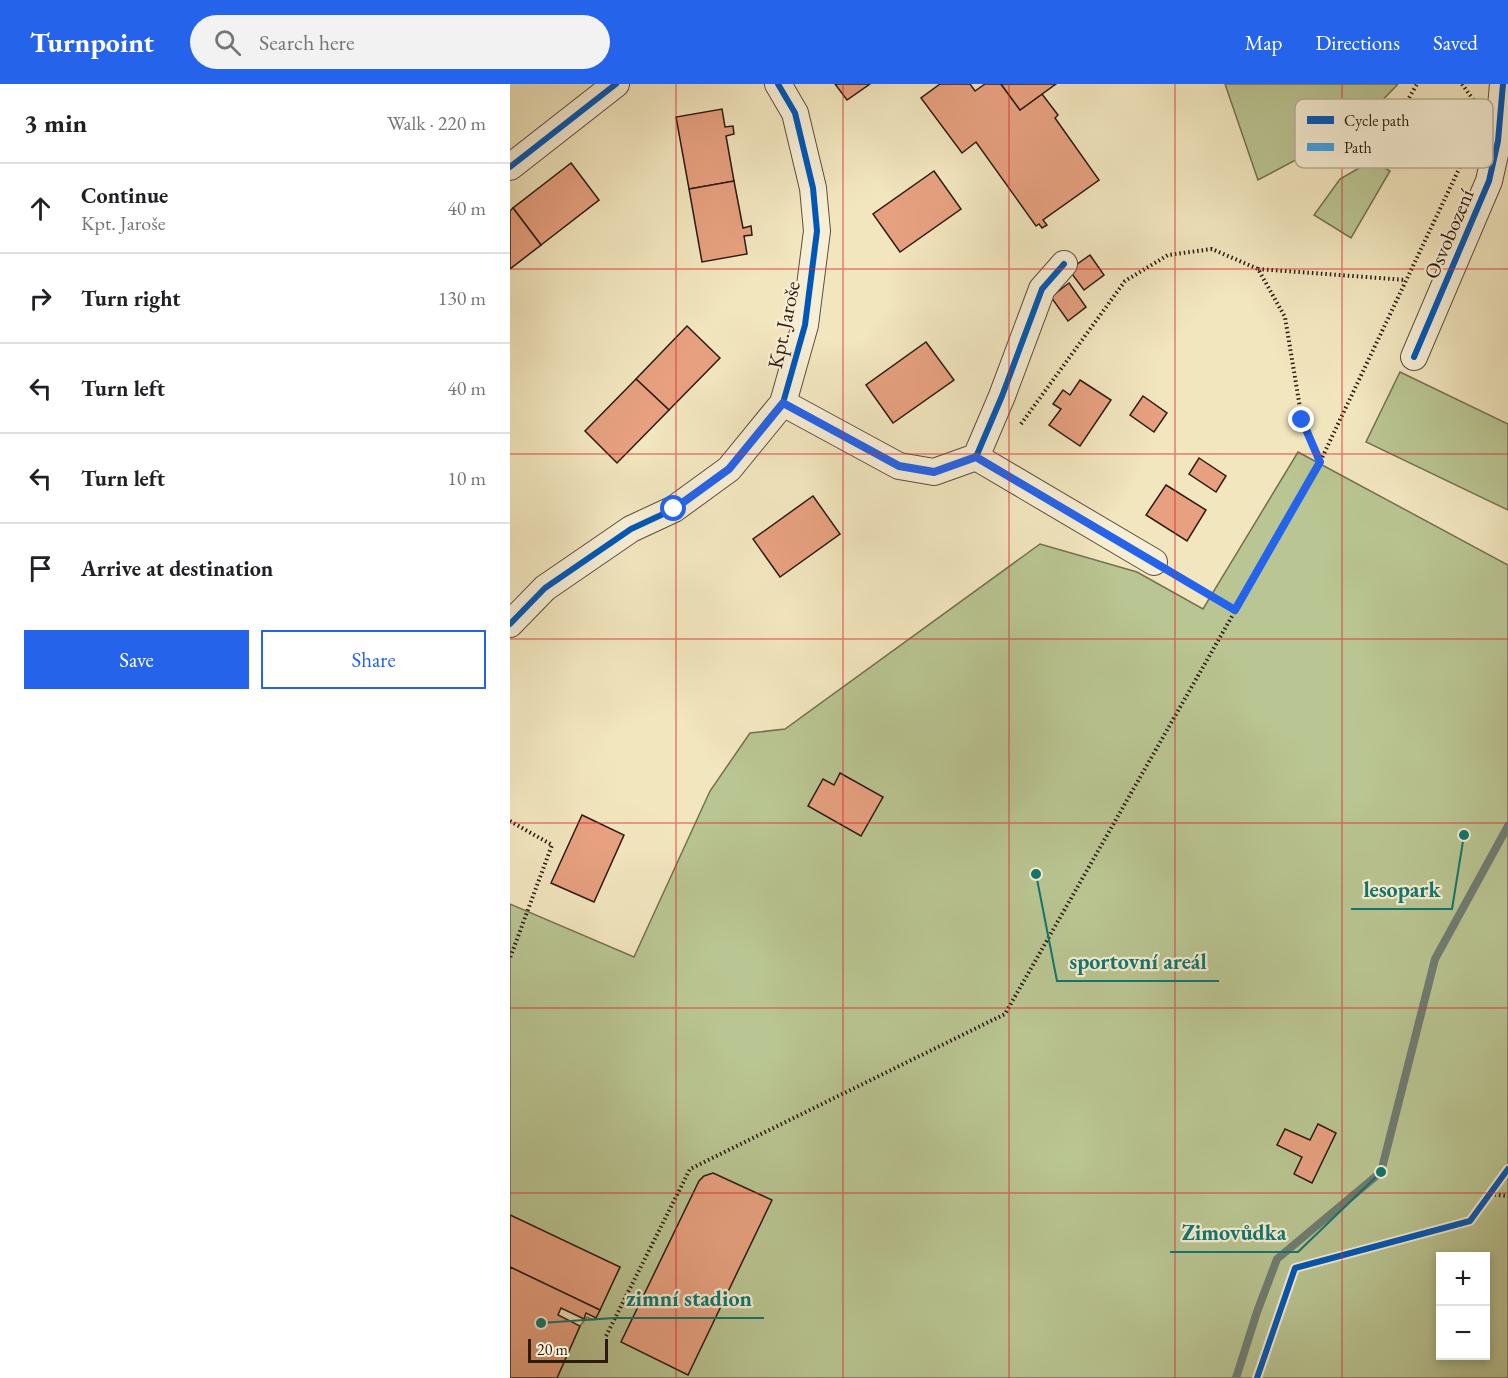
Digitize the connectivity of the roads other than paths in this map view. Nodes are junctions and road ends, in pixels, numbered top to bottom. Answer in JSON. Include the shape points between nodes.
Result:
{"nodes":[{"id":1,"x":778,"y":84,"type":"edge"},
{"id":2,"x":1503,"y":84,"type":"edge"},
{"id":3,"x":612,"y":85,"type":"edge"},
{"id":4,"x":1493,"y":163,"type":"edge"},
{"id":5,"x":510,"y":167,"type":"edge"},
{"id":6,"x":1492,"y":168,"type":"edge"},
{"id":7,"x":1064,"y":264,"type":"dead end"},
{"id":8,"x":1414,"y":357,"type":"dead end"},
{"id":9,"x":783,"y":403,"type":"junction"},
{"id":10,"x":976,"y":457,"type":"junction"},
{"id":11,"x":1154,"y":562,"type":"road end"},
{"id":12,"x":510,"y":624,"type":"edge"}],
"edges":[{"from":1,"to":9,"type":"street","name":"Kpt. Jaroše","via":[[795,113],[813,188],[817,231],[805,325]]},
{"from":2,"to":4,"type":"street","name":"Osvobození"},
{"from":3,"to":5,"type":"street"},
{"from":6,"to":8,"type":"street","name":"Osvobození"},
{"from":7,"to":10,"type":"street","via":[[1042,288]]},
{"from":9,"to":10,"type":"street","via":[[899,466],[934,472]]},
{"from":9,"to":12,"type":"street","name":"Kpt. Jaroše","via":[[729,469],[674,509],[631,529],[545,588]]},
{"from":10,"to":11,"type":"street"}]}
